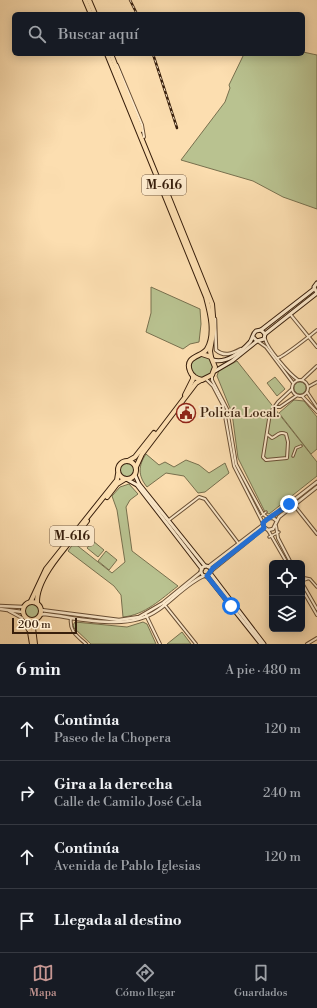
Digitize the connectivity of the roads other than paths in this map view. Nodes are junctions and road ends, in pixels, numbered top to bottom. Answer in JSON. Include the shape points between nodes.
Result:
{"nodes":[{"id":1,"x":85,"y":0,"type":"edge"},
{"id":2,"x":89,"y":0,"type":"edge"},
{"id":3,"x":90,"y":12,"type":"edge"},
{"id":4,"x":94,"y":12,"type":"edge"},
{"id":5,"x":111,"y":56,"type":"edge"},
{"id":6,"x":111,"y":56,"type":"edge"},
{"id":7,"x":317,"y":283,"type":"edge"},
{"id":8,"x":314,"y":289,"type":"junction"},
{"id":9,"x":317,"y":293,"type":"edge"},
{"id":10,"x":289,"y":314,"type":"junction"},
{"id":11,"x":214,"y":316,"type":"junction"},
{"id":12,"x":261,"y":330,"type":"junction"},
{"id":13,"x":317,"y":330,"type":"edge"},
{"id":14,"x":265,"y":336,"type":"junction"},
{"id":15,"x":253,"y":337,"type":"junction"},
{"id":16,"x":308,"y":337,"type":"junction"},
{"id":17,"x":258,"y":342,"type":"junction"},
{"id":18,"x":317,"y":347,"type":"edge"},
{"id":19,"x":241,"y":349,"type":"junction"},
{"id":20,"x":202,"y":354,"type":"junction"},
{"id":21,"x":278,"y":358,"type":"junction"},
{"id":22,"x":212,"y":359,"type":"junction"},
{"id":23,"x":317,"y":366,"type":"edge"},
{"id":24,"x":213,"y":373,"type":"junction"},
{"id":25,"x":193,"y":376,"type":"junction"},
{"id":26,"x":204,"y":380,"type":"junction"},
{"id":27,"x":298,"y":380,"type":"junction"},
{"id":28,"x":302,"y":380,"type":"junction"},
{"id":29,"x":317,"y":382,"type":"edge"},
{"id":30,"x":293,"y":383,"type":"junction"},
{"id":31,"x":308,"y":388,"type":"junction"},
{"id":32,"x":292,"y":389,"type":"junction"},
{"id":33,"x":307,"y":392,"type":"junction"},
{"id":34,"x":297,"y":396,"type":"junction"},
{"id":35,"x":302,"y":396,"type":"junction"},
{"id":36,"x":275,"y":407,"type":"junction"},
{"id":37,"x":317,"y":407,"type":"edge"},
{"id":38,"x":317,"y":412,"type":"edge"},
{"id":39,"x":267,"y":434,"type":"junction"},
{"id":40,"x":301,"y":446,"type":"dead end"},
{"id":41,"x":293,"y":456,"type":"dead end"},
{"id":42,"x":128,"y":461,"type":"junction"},
{"id":43,"x":136,"y":467,"type":"junction"},
{"id":44,"x":118,"y":474,"type":"junction"},
{"id":45,"x":135,"y":475,"type":"junction"},
{"id":46,"x":127,"y":480,"type":"junction"},
{"id":47,"x":317,"y":482,"type":"edge"},
{"id":48,"x":316,"y":488,"type":"edge"},
{"id":49,"x":317,"y":492,"type":"edge"},
{"id":50,"x":294,"y":505,"type":"junction"},
{"id":51,"x":263,"y":514,"type":"junction"},
{"id":52,"x":270,"y":518,"type":"junction"},
{"id":53,"x":168,"y":520,"type":"junction"},
{"id":54,"x":277,"y":521,"type":"junction"},
{"id":55,"x":263,"y":524,"type":"junction"},
{"id":56,"x":276,"y":526,"type":"junction"},
{"id":57,"x":264,"y":528,"type":"junction"},
{"id":58,"x":268,"y":530,"type":"junction"},
{"id":59,"x":278,"y":532,"type":"junction"},
{"id":60,"x":317,"y":534,"type":"edge"},
{"id":61,"x":270,"y":536,"type":"junction"},
{"id":62,"x":239,"y":544,"type":"junction"},
{"id":63,"x":285,"y":560,"type":"edge"},
{"id":64,"x":290,"y":560,"type":"edge"},
{"id":65,"x":207,"y":567,"type":"junction"},
{"id":66,"x":202,"y":571,"type":"junction"},
{"id":67,"x":211,"y":572,"type":"junction"},
{"id":68,"x":206,"y":576,"type":"junction"},
{"id":69,"x":305,"y":580,"type":"edge"},
{"id":70,"x":305,"y":587,"type":"edge"},
{"id":71,"x":317,"y":587,"type":"edge"},
{"id":72,"x":305,"y":594,"type":"edge"},
{"id":73,"x":31,"y":601,"type":"junction"},
{"id":74,"x":37,"y":603,"type":"junction"},
{"id":75,"x":164,"y":604,"type":"junction"},
{"id":76,"x":0,"y":608,"type":"edge"},
{"id":77,"x":317,"y":609,"type":"edge"},
{"id":78,"x":6,"y":610,"type":"junction"},
{"id":79,"x":22,"y":610,"type":"junction"},
{"id":80,"x":41,"y":612,"type":"junction"},
{"id":81,"x":317,"y":615,"type":"edge"},
{"id":82,"x":71,"y":616,"type":"junction"},
{"id":83,"x":147,"y":616,"type":"junction"},
{"id":84,"x":28,"y":620,"type":"junction"},
{"id":85,"x":35,"y":620,"type":"junction"},
{"id":86,"x":31,"y":637,"type":"junction"},
{"id":87,"x":317,"y":638,"type":"edge"},
{"id":88,"x":32,"y":644,"type":"edge"},
{"id":89,"x":35,"y":644,"type":"edge"},
{"id":90,"x":86,"y":644,"type":"edge"},
{"id":91,"x":160,"y":644,"type":"edge"},
{"id":92,"x":196,"y":644,"type":"edge"},
{"id":93,"x":261,"y":644,"type":"edge"},
{"id":94,"x":264,"y":644,"type":"edge"},
{"id":95,"x":307,"y":644,"type":"edge"}],
"edges":[{"from":1,"to":3,"type":"highway"},
{"from":2,"to":4,"type":"highway"},
{"from":5,"to":11,"type":"highway","number":"M-616","via":[[207,290]]},
{"from":6,"to":20,"type":"highway","number":"M-616","via":[[206,296],[211,314],[211,329],[207,349]]},
{"from":7,"to":8,"type":"main road"},
{"from":8,"to":9,"type":"main road"},
{"from":8,"to":12,"type":"main road"},
{"from":9,"to":10,"type":"main road"},
{"from":10,"to":14,"type":"main road"},
{"from":10,"to":16,"type":"street"},
{"from":11,"to":19,"type":"street","via":[[216,350],[220,354],[227,354]]},
{"from":11,"to":22,"type":"highway","number":"M-616","via":[[210,351]]},
{"from":12,"to":14,"type":"main road"},
{"from":12,"to":15,"type":"main road","via":[[256,331]]},
{"from":13,"to":16,"type":"street"},
{"from":14,"to":17,"type":"main road"},
{"from":14,"to":21,"type":"street","via":[[266,343]]},
{"from":15,"to":17,"type":"main road"},
{"from":15,"to":19,"type":"main road"},
{"from":16,"to":18,"type":"street"},
{"from":16,"to":21,"type":"street","via":[[282,358]]},
{"from":17,"to":24,"type":"main road"},
{"from":17,"to":30,"type":"street","via":[[266,347]]},
{"from":19,"to":22,"type":"main road","via":[[225,360]]},
{"from":20,"to":22,"type":"highway"},
{"from":20,"to":25,"type":"highway","number":"M-616","via":[[191,360],[189,368]]},
{"from":21,"to":27,"type":"street"},
{"from":22,"to":24,"type":"highway","number":"M-616"},
{"from":23,"to":28,"type":"street"},
{"from":24,"to":26,"type":"highway"},
{"from":24,"to":51,"type":"street","via":[[212,380],[227,409],[236,464]]},
{"from":25,"to":26,"type":"highway"},
{"from":25,"to":42,"type":"highway","number":"M-616","via":[[186,393],[135,457]]},
{"from":26,"to":43,"type":"highway","via":[[196,383],[142,454]]},
{"from":26,"to":51,"type":"street","via":[[212,386],[223,405],[234,466]]},
{"from":27,"to":28,"type":"street"},
{"from":27,"to":30,"type":"street"},
{"from":28,"to":31,"type":"street"},
{"from":29,"to":31,"type":"street"},
{"from":30,"to":32,"type":"street"},
{"from":31,"to":33,"type":"street"},
{"from":32,"to":34,"type":"street"},
{"from":32,"to":36,"type":"street"},
{"from":33,"to":35,"type":"street"},
{"from":33,"to":37,"type":"street"},
{"from":34,"to":35,"type":"street"},
{"from":34,"to":36,"type":"street","via":[[280,407]]},
{"from":35,"to":38,"type":"street"},
{"from":36,"to":39,"type":"street","via":[[270,413]]},
{"from":39,"to":39,"type":"street","via":[[263,457],[267,460],[287,458],[286,434],[283,432],[272,438]]},
{"from":40,"to":41,"type":"street","via":[[296,448]]},
{"from":42,"to":43,"type":"highway"},
{"from":42,"to":44,"type":"highway","number":"M-616","via":[[119,466]]},
{"from":43,"to":45,"type":"highway"},
{"from":44,"to":46,"type":"highway"},
{"from":44,"to":73,"type":"highway","number":"M-616","via":[[117,480],[46,569]]},
{"from":45,"to":46,"type":"highway","number":"M-616"},
{"from":45,"to":53,"type":"main road","via":[[139,484]]},
{"from":46,"to":66,"type":"main road","via":[[137,485]]},
{"from":46,"to":74,"type":"highway","number":"M-616","via":[[117,484],[49,571],[36,596]]},
{"from":47,"to":52,"type":"street"},
{"from":48,"to":49,"type":"street"},
{"from":48,"to":50,"type":"street"},
{"from":50,"to":54,"type":"street"},
{"from":50,"to":60,"type":"street"},
{"from":51,"to":52,"type":"street"},
{"from":51,"to":55,"type":"street"},
{"from":52,"to":54,"type":"street"},
{"from":52,"to":55,"type":"street"},
{"from":53,"to":62,"type":"street","via":[[199,497],[205,499]]},
{"from":53,"to":65,"type":"main road"},
{"from":54,"to":56,"type":"street"},
{"from":55,"to":57,"type":"street"},
{"from":55,"to":62,"type":"street"},
{"from":56,"to":58,"type":"street"},
{"from":56,"to":59,"type":"street"},
{"from":57,"to":58,"type":"street"},
{"from":57,"to":67,"type":"street"},
{"from":58,"to":61,"type":"street"},
{"from":59,"to":61,"type":"street"},
{"from":59,"to":64,"type":"street"},
{"from":61,"to":63,"type":"street"},
{"from":62,"to":65,"type":"street"},
{"from":65,"to":66,"type":"main road"},
{"from":65,"to":67,"type":"main road"},
{"from":66,"to":68,"type":"main road"},
{"from":66,"to":75,"type":"street"},
{"from":67,"to":68,"type":"main road"},
{"from":67,"to":94,"type":"main road"},
{"from":68,"to":75,"type":"street"},
{"from":68,"to":93,"type":"main road"},
{"from":69,"to":71,"type":"street","via":[[310,579]]},
{"from":70,"to":77,"type":"street"},
{"from":72,"to":81,"type":"street"},
{"from":73,"to":74,"type":"highway"},
{"from":73,"to":79,"type":"highway","number":"M-616","via":[[26,603]]},
{"from":74,"to":80,"type":"highway"},
{"from":75,"to":83,"type":"street"},
{"from":75,"to":92,"type":"street"},
{"from":76,"to":78,"type":"street"},
{"from":76,"to":79,"type":"street"},
{"from":78,"to":79,"type":"street"},
{"from":78,"to":86,"type":"street","via":[[22,618]]},
{"from":79,"to":84,"type":"highway"},
{"from":80,"to":82,"type":"street"},
{"from":80,"to":85,"type":"highway"},
{"from":82,"to":83,"type":"street","via":[[119,620]]},
{"from":82,"to":90,"type":"street","via":[[73,632]]},
{"from":83,"to":91,"type":"street"},
{"from":84,"to":85,"type":"highway"},
{"from":84,"to":86,"type":"highway"},
{"from":85,"to":89,"type":"highway"},
{"from":86,"to":88,"type":"highway"},
{"from":87,"to":95,"type":"street"}]}
